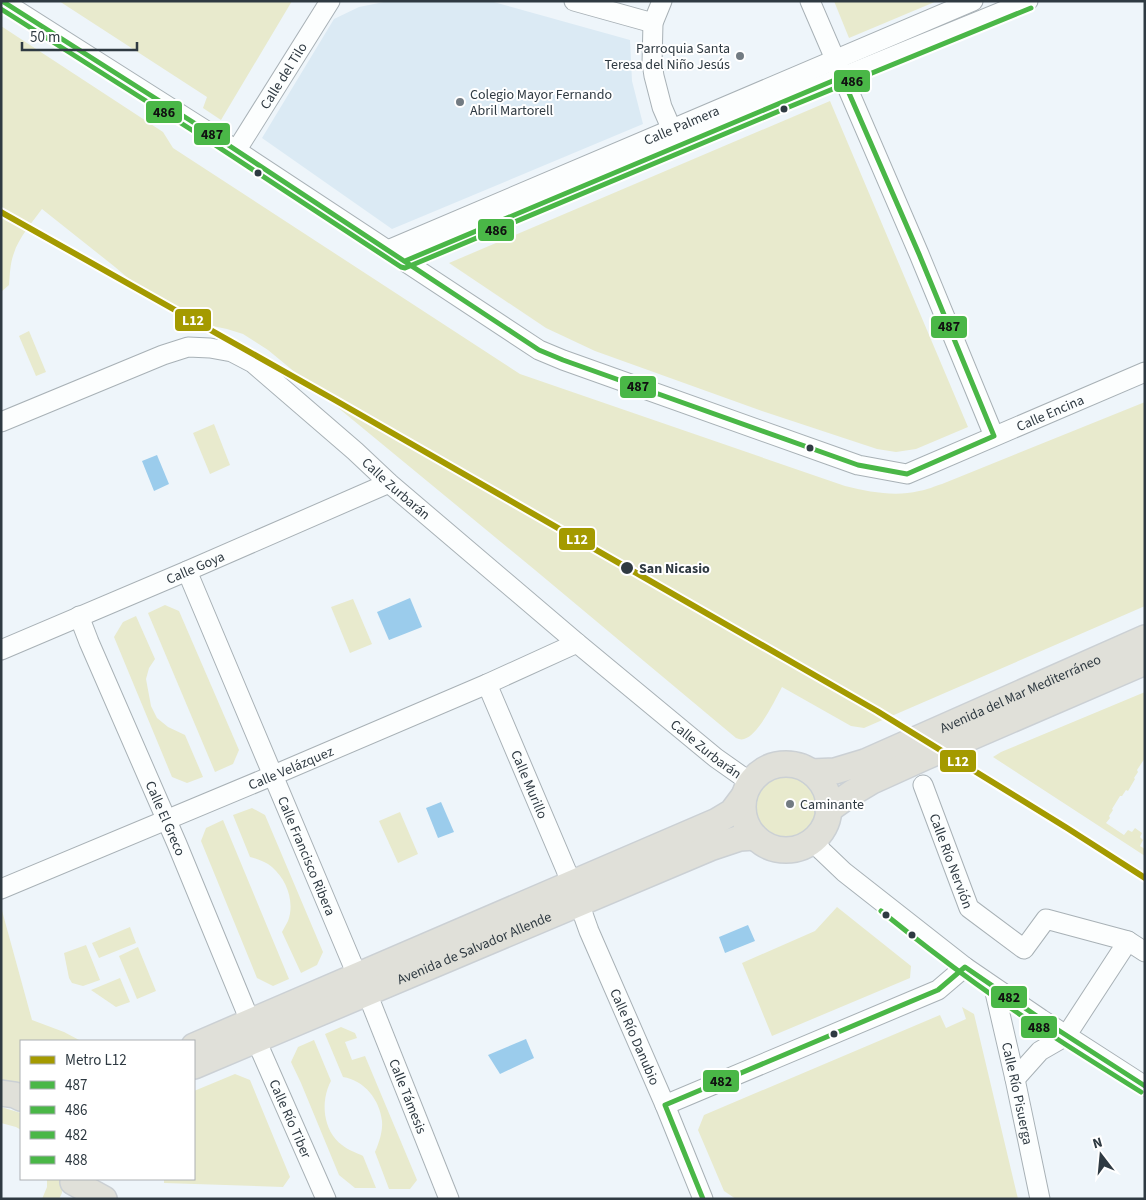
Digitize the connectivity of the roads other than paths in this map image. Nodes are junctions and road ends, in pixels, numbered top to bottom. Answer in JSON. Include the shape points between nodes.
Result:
{"nodes":[{"id":1,"x":2,"y":1,"type":"edge"},
{"id":2,"x":330,"y":1,"type":"edge"},
{"id":3,"x":574,"y":1,"type":"edge"},
{"id":4,"x":662,"y":1,"type":"edge"},
{"id":5,"x":810,"y":1,"type":"edge"},
{"id":6,"x":973,"y":1,"type":"edge"},
{"id":7,"x":1028,"y":1,"type":"edge"},
{"id":8,"x":653,"y":23,"type":"junction"},
{"id":9,"x":835,"y":59,"type":"junction"},
{"id":10,"x":842,"y":77,"type":"junction"},
{"id":11,"x":672,"y":130,"type":"junction"},
{"id":12,"x":236,"y":152,"type":"junction"},
{"id":13,"x":388,"y":250,"type":"junction"},
{"id":14,"x":405,"y":261,"type":"junction"},
{"id":15,"x":1145,"y":372,"type":"edge"},
{"id":16,"x":1,"y":422,"type":"edge"},
{"id":17,"x":994,"y":436,"type":"junction"},
{"id":18,"x":389,"y":483,"type":"junction"},
{"id":19,"x":187,"y":571,"type":"junction"},
{"id":20,"x":79,"y":616,"type":"junction"},
{"id":21,"x":1145,"y":638,"type":"edge"},
{"id":22,"x":577,"y":643,"type":"junction"},
{"id":23,"x":1,"y":650,"type":"edge"},
{"id":24,"x":1145,"y":662,"type":"edge"},
{"id":25,"x":487,"y":684,"type":"junction"},
{"id":26,"x":811,"y":772,"type":"junction"},
{"id":27,"x":273,"y":776,"type":"junction"},
{"id":28,"x":923,"y":785,"type":"dead end"},
{"id":29,"x":747,"y":789,"type":"junction"},
{"id":30,"x":828,"y":810,"type":"junction"},
{"id":31,"x":166,"y":821,"type":"junction"},
{"id":32,"x":755,"y":837,"type":"junction"},
{"id":33,"x":813,"y":840,"type":"junction"},
{"id":34,"x":1,"y":889,"type":"edge"},
{"id":35,"x":575,"y":894,"type":"junction"},
{"id":36,"x":1128,"y":941,"type":"junction"},
{"id":37,"x":1145,"y":952,"type":"edge"},
{"id":38,"x":965,"y":967,"type":"junction"},
{"id":39,"x":362,"y":984,"type":"junction"},
{"id":40,"x":994,"y":988,"type":"junction"},
{"id":41,"x":253,"y":1030,"type":"junction"},
{"id":42,"x":1066,"y":1036,"type":"junction"},
{"id":43,"x":195,"y":1046,"type":"edge"},
{"id":44,"x":195,"y":1065,"type":"edge"},
{"id":45,"x":1015,"y":1079,"type":"junction"},
{"id":46,"x":1145,"y":1086,"type":"edge"},
{"id":47,"x":1,"y":1093,"type":"edge"},
{"id":48,"x":20,"y":1098,"type":"edge"},
{"id":49,"x":665,"y":1105,"type":"junction"},
{"id":50,"x":71,"y":1187,"type":"edge"},
{"id":51,"x":104,"y":1199,"type":"edge"},
{"id":52,"x":326,"y":1199,"type":"edge"},
{"id":53,"x":449,"y":1199,"type":"edge"},
{"id":54,"x":703,"y":1199,"type":"edge"},
{"id":55,"x":1040,"y":1199,"type":"edge"}],
"edges":[{"from":1,"to":12,"type":"street","name":"Calle Encina"},
{"from":2,"to":12,"type":"street","name":"Calle del Tilo"},
{"from":3,"to":8,"type":"street"},
{"from":4,"to":8,"type":"street"},
{"from":5,"to":9,"type":"street"},
{"from":6,"to":9,"type":"street","name":"Calle Palmera"},
{"from":7,"to":10,"type":"street","name":"Calle Palmera"},
{"from":8,"to":11,"type":"street","via":[[654,76]]},
{"from":9,"to":10,"type":"street"},
{"from":9,"to":11,"type":"street","name":"Calle Palmera"},
{"from":10,"to":14,"type":"street","name":"Calle Palmera"},
{"from":10,"to":17,"type":"street"},
{"from":11,"to":13,"type":"street","name":"Calle Palmera"},
{"from":12,"to":13,"type":"street","name":"Calle Encina"},
{"from":13,"to":14,"type":"street","name":"Calle Encina"},
{"from":14,"to":17,"type":"street","name":"Calle Encina","via":[[540,350],[858,466],[907,474]]},
{"from":15,"to":17,"type":"street","name":"Calle Encina"},
{"from":16,"to":18,"type":"street","name":"Calle Zurbarán","via":[[163,355],[188,347],[210,348],[232,352],[252,363]]},
{"from":18,"to":19,"type":"street","name":"Calle Goya"},
{"from":18,"to":22,"type":"street","name":"Calle Zurbarán"},
{"from":19,"to":20,"type":"street","name":"Calle Goya"},
{"from":19,"to":27,"type":"street","name":"Calle Francisco Ribera"},
{"from":20,"to":23,"type":"street","name":"Calle Goya"},
{"from":20,"to":31,"type":"street","name":"Calle El Greco"},
{"from":21,"to":26,"type":"main road","name":"Avenida del Mar Mediterráneo","via":[[865,762],[835,771]]},
{"from":22,"to":25,"type":"street","name":"Calle Velázquez"},
{"from":22,"to":29,"type":"street","name":"Calle Zurbarán","via":[[716,758]]},
{"from":24,"to":30,"type":"main road","name":"Avenida del Mar Mediterráneo","via":[[908,765],[852,793]]},
{"from":25,"to":27,"type":"street","name":"Calle Velázquez"},
{"from":25,"to":35,"type":"street","name":"Calle Murillo"},
{"from":26,"to":29,"type":"main road","via":[[798,766],[772,766],[760,773]]},
{"from":26,"to":30,"type":"main road","via":[[821,782]]},
{"from":27,"to":31,"type":"street","name":"Calle Velázquez"},
{"from":27,"to":39,"type":"street","name":"Calle Francisco Ribera"},
{"from":28,"to":36,"type":"street","name":"Calle Río Nervión","via":[[970,908],[1024,948],[1046,919]]},
{"from":29,"to":32,"type":"main road","via":[[742,807],[748,828]]},
{"from":29,"to":35,"type":"main road","name":"Avenida de Salvador Allende","via":[[732,812]]},
{"from":30,"to":33,"type":"main road","via":[[821,830]]},
{"from":31,"to":34,"type":"street","name":"Calle Velázquez"},
{"from":31,"to":41,"type":"street","name":"Calle El Greco"},
{"from":32,"to":33,"type":"main road","via":[[766,845],[791,850]]},
{"from":32,"to":35,"type":"main road","name":"Avenida de Salvador Allende","via":[[740,838]]},
{"from":33,"to":38,"type":"street","via":[[844,872]]},
{"from":35,"to":39,"type":"main road","name":"Avenida de Salvador Allende"},
{"from":35,"to":49,"type":"street","name":"Calle Río Danubio"},
{"from":36,"to":37,"type":"street","name":"Calle Río Nervión"},
{"from":36,"to":42,"type":"street"},
{"from":38,"to":40,"type":"street"},
{"from":38,"to":49,"type":"street","via":[[938,990]]},
{"from":39,"to":41,"type":"main road","name":"Avenida de Salvador Allende"},
{"from":39,"to":53,"type":"street","name":"Calle Támesis"},
{"from":40,"to":42,"type":"street"},
{"from":40,"to":45,"type":"street","name":"Calle Río Pisuerga"},
{"from":41,"to":43,"type":"main road","name":"Avenida de Salvador Allende"},
{"from":41,"to":44,"type":"main road","name":"Avenida de Salvador Allende"},
{"from":41,"to":52,"type":"street","name":"Calle Río Tiber"},
{"from":42,"to":45,"type":"street","via":[[1040,1051]]},
{"from":42,"to":46,"type":"street"},
{"from":45,"to":55,"type":"street","name":"Calle Río Pisuerga"},
{"from":47,"to":48,"type":"main road"},
{"from":49,"to":54,"type":"street","name":"Calle Río Danubio"},
{"from":50,"to":51,"type":"main road"}]}
